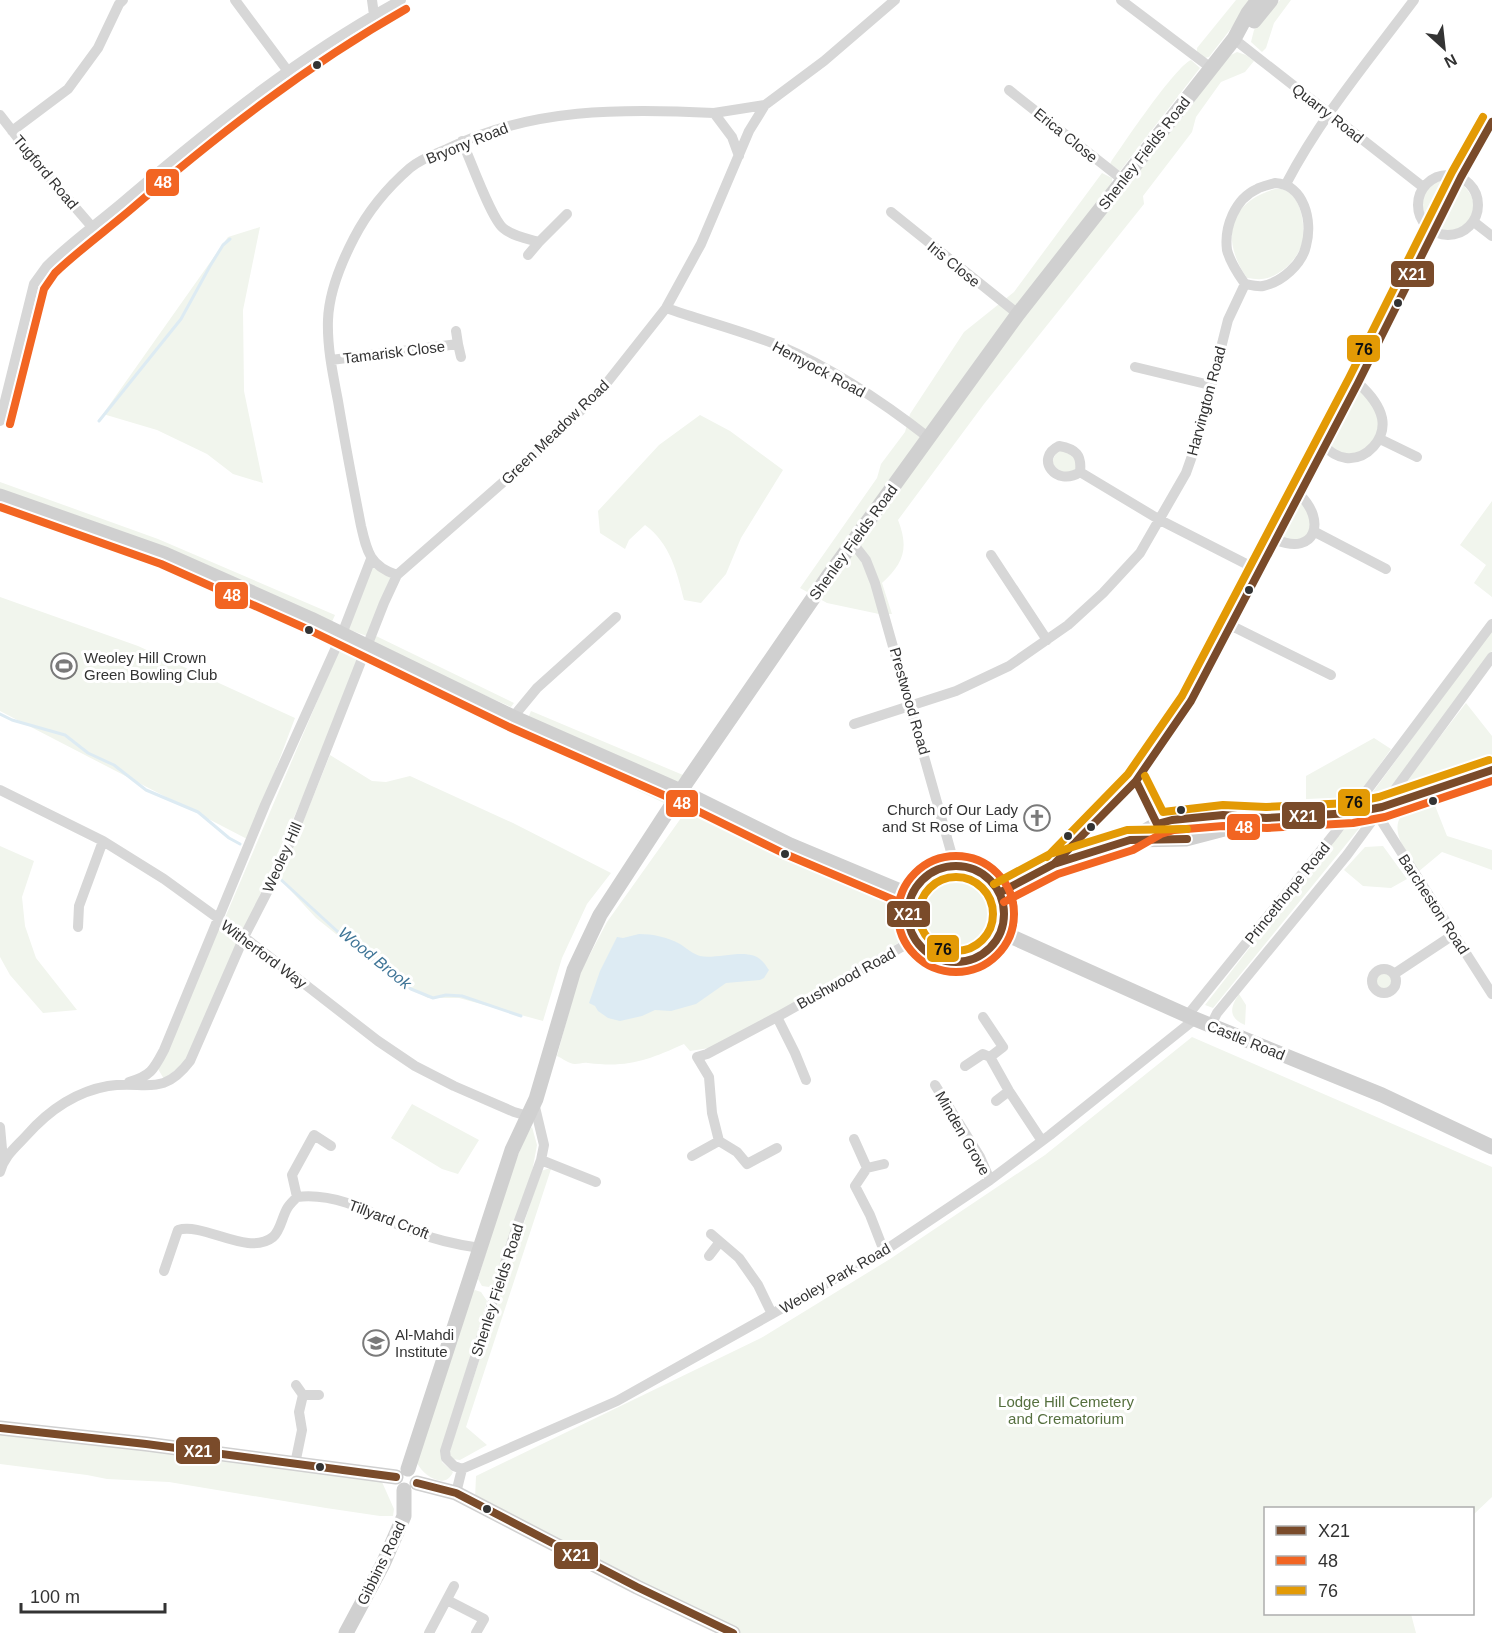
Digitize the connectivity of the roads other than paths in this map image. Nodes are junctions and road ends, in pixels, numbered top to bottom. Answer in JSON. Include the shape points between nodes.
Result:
{"nodes":[{"id":1,"x":123,"y":0,"type":"edge"},
{"id":2,"x":236,"y":0,"type":"edge"},
{"id":3,"x":372,"y":0,"type":"edge"},
{"id":4,"x":401,"y":0,"type":"edge"},
{"id":5,"x":895,"y":0,"type":"edge"},
{"id":6,"x":1121,"y":0,"type":"edge"},
{"id":7,"x":1258,"y":0,"type":"edge"},
{"id":8,"x":1271,"y":0,"type":"edge"},
{"id":9,"x":1414,"y":0,"type":"edge"},
{"id":10,"x":374,"y":15,"type":"junction"},
{"id":11,"x":1234,"y":39,"type":"junction"},
{"id":12,"x":1211,"y":69,"type":"junction"},
{"id":13,"x":287,"y":70,"type":"junction"},
{"id":14,"x":1009,"y":90,"type":"dead end"},
{"id":15,"x":765,"y":105,"type":"junction"},
{"id":16,"x":1329,"y":112,"type":"junction"},
{"id":17,"x":714,"y":113,"type":"junction"},
{"id":18,"x":0,"y":115,"type":"edge"},
{"id":19,"x":1492,"y":122,"type":"edge"},
{"id":20,"x":12,"y":131,"type":"junction"},
{"id":21,"x":462,"y":141,"type":"junction"},
{"id":22,"x":739,"y":156,"type":"junction"},
{"id":23,"x":1461,"y":177,"type":"junction"},
{"id":24,"x":1123,"y":180,"type":"junction"},
{"id":25,"x":1286,"y":184,"type":"junction"},
{"id":26,"x":1423,"y":187,"type":"junction"},
{"id":27,"x":891,"y":212,"type":"dead end"},
{"id":28,"x":567,"y":214,"type":"dead end"},
{"id":29,"x":1474,"y":222,"type":"junction"},
{"id":30,"x":93,"y":228,"type":"junction"},
{"id":31,"x":1433,"y":231,"type":"junction"},
{"id":32,"x":1492,"y":236,"type":"edge"},
{"id":33,"x":539,"y":242,"type":"junction"},
{"id":34,"x":528,"y":255,"type":"dead end"},
{"id":35,"x":1245,"y":284,"type":"junction"},
{"id":36,"x":666,"y":308,"type":"junction"},
{"id":37,"x":1018,"y":314,"type":"junction"},
{"id":38,"x":456,"y":331,"type":"dead end"},
{"id":39,"x":458,"y":344,"type":"junction"},
{"id":40,"x":461,"y":357,"type":"dead end"},
{"id":41,"x":331,"y":360,"type":"junction"},
{"id":42,"x":1135,"y":367,"type":"dead end"},
{"id":43,"x":1358,"y":383,"type":"junction"},
{"id":44,"x":1210,"y":385,"type":"junction"},
{"id":45,"x":0,"y":420,"type":"edge"},
{"id":46,"x":929,"y":438,"type":"junction"},
{"id":47,"x":1380,"y":439,"type":"junction"},
{"id":48,"x":1325,"y":447,"type":"junction"},
{"id":49,"x":1417,"y":457,"type":"dead end"},
{"id":50,"x":1080,"y":472,"type":"dead end"},
{"id":51,"x":1300,"y":495,"type":"junction"},
{"id":52,"x":0,"y":496,"type":"edge"},
{"id":53,"x":1160,"y":520,"type":"junction"},
{"id":54,"x":1315,"y":532,"type":"junction"},
{"id":55,"x":1277,"y":540,"type":"junction"},
{"id":56,"x":852,"y":542,"type":"junction"},
{"id":57,"x":991,"y":555,"type":"dead end"},
{"id":58,"x":371,"y":559,"type":"junction"},
{"id":59,"x":1386,"y":569,"type":"dead end"},
{"id":60,"x":1260,"y":571,"type":"junction"},
{"id":61,"x":397,"y":575,"type":"junction"},
{"id":62,"x":616,"y":617,"type":"dead end"},
{"id":63,"x":1492,"y":624,"type":"edge"},
{"id":64,"x":1232,"y":626,"type":"junction"},
{"id":65,"x":342,"y":634,"type":"junction"},
{"id":66,"x":1047,"y":640,"type":"junction"},
{"id":67,"x":368,"y":647,"type":"junction"},
{"id":68,"x":1492,"y":657,"type":"edge"},
{"id":69,"x":1331,"y":675,"type":"dead end"},
{"id":70,"x":911,"y":706,"type":"junction"},
{"id":71,"x":513,"y":717,"type":"junction"},
{"id":72,"x":854,"y":724,"type":"dead end"},
{"id":73,"x":1492,"y":770,"type":"edge"},
{"id":74,"x":1136,"y":781,"type":"junction"},
{"id":75,"x":0,"y":790,"type":"edge"},
{"id":76,"x":681,"y":791,"type":"junction"},
{"id":77,"x":1380,"y":810,"type":"junction"},
{"id":78,"x":1351,"y":813,"type":"junction"},
{"id":79,"x":1266,"y":818,"type":"junction"},
{"id":80,"x":1157,"y":824,"type":"junction"},
{"id":81,"x":1130,"y":840,"type":"junction"},
{"id":82,"x":102,"y":841,"type":"junction"},
{"id":83,"x":1054,"y":864,"type":"junction"},
{"id":84,"x":955,"y":866,"type":"junction"},
{"id":85,"x":999,"y":893,"type":"junction"},
{"id":86,"x":912,"y":896,"type":"junction"},
{"id":87,"x":218,"y":918,"type":"junction"},
{"id":88,"x":78,"y":927,"type":"dead end"},
{"id":89,"x":1000,"y":932,"type":"junction"},
{"id":90,"x":1453,"y":935,"type":"junction"},
{"id":91,"x":244,"y":937,"type":"junction"},
{"id":92,"x":915,"y":939,"type":"junction"},
{"id":93,"x":1394,"y":974,"type":"dead end"},
{"id":94,"x":1492,"y":994,"type":"edge"},
{"id":95,"x":777,"y":1017,"type":"junction"},
{"id":96,"x":983,"y":1017,"type":"dead end"},
{"id":97,"x":1191,"y":1017,"type":"junction"},
{"id":98,"x":1211,"y":1025,"type":"junction"},
{"id":99,"x":990,"y":1057,"type":"junction"},
{"id":100,"x":965,"y":1066,"type":"dead end"},
{"id":101,"x":806,"y":1080,"type":"dead end"},
{"id":102,"x":935,"y":1085,"type":"dead end"},
{"id":103,"x":118,"y":1086,"type":"junction"},
{"id":104,"x":1009,"y":1091,"type":"junction"},
{"id":105,"x":996,"y":1101,"type":"dead end"},
{"id":106,"x":531,"y":1109,"type":"junction"},
{"id":107,"x":0,"y":1127,"type":"edge"},
{"id":108,"x":854,"y":1139,"type":"dead end"},
{"id":109,"x":718,"y":1141,"type":"junction"},
{"id":110,"x":1042,"y":1141,"type":"junction"},
{"id":111,"x":331,"y":1146,"type":"dead end"},
{"id":112,"x":1492,"y":1147,"type":"edge"},
{"id":113,"x":777,"y":1148,"type":"dead end"},
{"id":114,"x":692,"y":1156,"type":"dead end"},
{"id":115,"x":3,"y":1160,"type":"junction"},
{"id":116,"x":541,"y":1160,"type":"junction"},
{"id":117,"x":884,"y":1164,"type":"dead end"},
{"id":118,"x":867,"y":1168,"type":"junction"},
{"id":119,"x":0,"y":1172,"type":"edge"},
{"id":120,"x":990,"y":1180,"type":"junction"},
{"id":121,"x":596,"y":1182,"type":"dead end"},
{"id":122,"x":297,"y":1197,"type":"junction"},
{"id":123,"x":480,"y":1248,"type":"junction"},
{"id":124,"x":884,"y":1251,"type":"junction"},
{"id":125,"x":709,"y":1256,"type":"dead end"},
{"id":126,"x":164,"y":1271,"type":"dead end"},
{"id":127,"x":772,"y":1314,"type":"junction"},
{"id":128,"x":296,"y":1385,"type":"dead end"},
{"id":129,"x":303,"y":1395,"type":"junction"},
{"id":130,"x":319,"y":1395,"type":"dead end"},
{"id":131,"x":0,"y":1428,"type":"edge"},
{"id":132,"x":295,"y":1464,"type":"junction"},
{"id":133,"x":462,"y":1469,"type":"junction"},
{"id":134,"x":406,"y":1480,"type":"junction"},
{"id":135,"x":456,"y":1493,"type":"junction"},
{"id":136,"x":454,"y":1586,"type":"dead end"},
{"id":137,"x":447,"y":1600,"type":"junction"},
{"id":138,"x":346,"y":1633,"type":"edge"},
{"id":139,"x":429,"y":1633,"type":"edge"},
{"id":140,"x":476,"y":1633,"type":"edge"},
{"id":141,"x":733,"y":1633,"type":"edge"}],
"edges":[{"from":1,"to":20,"type":"street","via":[[98,48],[68,89]]},
{"from":2,"to":13,"type":"street"},
{"from":3,"to":10,"type":"street"},
{"from":4,"to":10,"type":"street"},
{"from":5,"to":15,"type":"street","name":"Green Meadow Road"},
{"from":6,"to":12,"type":"street"},
{"from":7,"to":11,"type":"street","name":"Shenley Fields Road"},
{"from":8,"to":11,"type":"street","name":"Shenley Fields Road"},
{"from":9,"to":16,"type":"street"},
{"from":10,"to":13,"type":"street"},
{"from":11,"to":12,"type":"street","name":"Shenley Fields Road"},
{"from":11,"to":16,"type":"street","name":"Quarry Road"},
{"from":12,"to":24,"type":"street","name":"Shenley Fields Road"},
{"from":13,"to":30,"type":"street"},
{"from":14,"to":24,"type":"street","name":"Erica Close"},
{"from":15,"to":17,"type":"street","name":"Green Meadow Road"},
{"from":15,"to":22,"type":"street","name":"Green Meadow Road"},
{"from":16,"to":25,"type":"street"},
{"from":16,"to":26,"type":"street","name":"Quarry Road"},
{"from":17,"to":21,"type":"street","name":"Bryony Road","via":[[664,110],[555,115],[517,122]]},
{"from":17,"to":22,"type":"street","via":[[732,137]]},
{"from":18,"to":20,"type":"street","name":"Tugford Road"},
{"from":19,"to":23,"type":"street"},
{"from":20,"to":30,"type":"street","name":"Tugford Road"},
{"from":21,"to":33,"type":"street","via":[[503,228]]},
{"from":21,"to":41,"type":"street","name":"Bryony Road","via":[[412,166],[385,192],[362,224],[333,289],[328,320]]},
{"from":22,"to":36,"type":"street","name":"Green Meadow Road","via":[[701,244]]},
{"from":23,"to":26,"type":"street","via":[[1438,176]]},
{"from":23,"to":29,"type":"street","via":[[1475,191],[1478,201]]},
{"from":23,"to":31,"type":"street"},
{"from":24,"to":37,"type":"street","name":"Shenley Fields Road"},
{"from":25,"to":35,"type":"street","via":[[1256,189],[1232,214],[1227,251]]},
{"from":25,"to":35,"type":"street","via":[[1304,206],[1308,224],[1306,246],[1295,266],[1282,278],[1263,286]]},
{"from":26,"to":31,"type":"street","via":[[1418,210]]},
{"from":27,"to":37,"type":"street","name":"Iris Close"},
{"from":28,"to":33,"type":"street"},
{"from":29,"to":31,"type":"street","via":[[1451,235]]},
{"from":29,"to":32,"type":"street"},
{"from":30,"to":45,"type":"street","via":[[47,266],[34,284]]},
{"from":31,"to":43,"type":"street"},
{"from":33,"to":34,"type":"street"},
{"from":35,"to":44,"type":"street","name":"Harvington Road","via":[[1228,320]]},
{"from":36,"to":46,"type":"street","name":"Hemyock Road","via":[[779,346],[847,380]]},
{"from":36,"to":61,"type":"street","name":"Green Meadow Road","via":[[582,411]]},
{"from":37,"to":46,"type":"street","name":"Shenley Fields Road"},
{"from":38,"to":39,"type":"street","name":"Tamarisk Close"},
{"from":39,"to":40,"type":"street","name":"Tamarisk Close"},
{"from":39,"to":41,"type":"street","name":"Tamarisk Close"},
{"from":41,"to":58,"type":"street","name":"Bryony Road","via":[[361,526]]},
{"from":42,"to":44,"type":"street"},
{"from":43,"to":47,"type":"street","via":[[1382,417]]},
{"from":43,"to":48,"type":"street"},
{"from":44,"to":53,"type":"street","name":"Harvington Road","via":[[1186,473]]},
{"from":46,"to":56,"type":"street","name":"Shenley Fields Road"},
{"from":47,"to":48,"type":"street","via":[[1355,457],[1335,455]]},
{"from":47,"to":49,"type":"street"},
{"from":48,"to":51,"type":"street"},
{"from":50,"to":53,"type":"street"},
{"from":51,"to":54,"type":"street","via":[[1312,511]]},
{"from":51,"to":55,"type":"street"},
{"from":52,"to":65,"type":"street","via":[[165,554]]},
{"from":53,"to":60,"type":"street"},
{"from":53,"to":66,"type":"street","name":"Harvington Road","via":[[1140,553],[1103,593]]},
{"from":54,"to":55,"type":"street","via":[[1296,544]]},
{"from":54,"to":59,"type":"street"},
{"from":55,"to":60,"type":"street"},
{"from":56,"to":70,"type":"street","name":"Prestwood Road","via":[[866,560],[875,583]]},
{"from":56,"to":76,"type":"street","name":"Shenley Fields Road"},
{"from":57,"to":66,"type":"street"},
{"from":58,"to":61,"type":"street"},
{"from":58,"to":65,"type":"street"},
{"from":60,"to":64,"type":"street"},
{"from":61,"to":67,"type":"street","name":"Weoley Hill"},
{"from":62,"to":71,"type":"street","via":[[537,688]]},
{"from":63,"to":78,"type":"street","name":"Princethorpe Road"},
{"from":64,"to":69,"type":"street"},
{"from":64,"to":74,"type":"street","via":[[1191,701]]},
{"from":65,"to":67,"type":"street"},
{"from":65,"to":87,"type":"street","name":"Weoley Hill"},
{"from":66,"to":70,"type":"street","name":"Harvington Road","via":[[1009,666]]},
{"from":67,"to":71,"type":"street"},
{"from":67,"to":91,"type":"street","name":"Weoley Hill","via":[[281,865]]},
{"from":68,"to":77,"type":"street","name":"Princethorpe Road"},
{"from":70,"to":72,"type":"street","name":"Harvington Road"},
{"from":70,"to":84,"type":"street","name":"Prestwood Road"},
{"from":71,"to":76,"type":"street"},
{"from":73,"to":77,"type":"street"},
{"from":74,"to":80,"type":"street"},
{"from":74,"to":83,"type":"street"},
{"from":75,"to":82,"type":"street","name":"Witherford Way"},
{"from":76,"to":86,"type":"street","via":[[790,844]]},
{"from":76,"to":106,"type":"street","name":"Shenley Fields Road","via":[[596,924],[574,970]]},
{"from":77,"to":78,"type":"street"},
{"from":77,"to":90,"type":"street","name":"Barcheston Road"},
{"from":77,"to":98,"type":"street","name":"Princethorpe Road"},
{"from":78,"to":79,"type":"street"},
{"from":78,"to":97,"type":"street","name":"Princethorpe Road"},
{"from":79,"to":80,"type":"street","via":[[1223,815]]},
{"from":79,"to":81,"type":"street","via":[[1186,839]]},
{"from":80,"to":81,"type":"street"},
{"from":81,"to":83,"type":"street"},
{"from":82,"to":87,"type":"street","name":"Witherford Way"},
{"from":82,"to":88,"type":"street","via":[[79,906]]},
{"from":83,"to":85,"type":"street"},
{"from":84,"to":85,"type":"street","via":[[986,876]]},
{"from":84,"to":86,"type":"street","via":[[926,877]]},
{"from":85,"to":89,"type":"street","via":[[1004,910]]},
{"from":86,"to":92,"type":"street","via":[[908,916]]},
{"from":87,"to":91,"type":"street","name":"Witherford Way"},
{"from":87,"to":103,"type":"street","name":"Weoley Hill","via":[[156,1065],[145,1078]]},
{"from":89,"to":92,"type":"street","via":[[982,954],[955,962],[928,953]]},
{"from":89,"to":97,"type":"street","name":"Castle Road"},
{"from":90,"to":93,"type":"street"},
{"from":90,"to":94,"type":"street","name":"Barcheston Road"},
{"from":91,"to":103,"type":"street","name":"Weoley Hill","via":[[182,1072],[167,1083]]},
{"from":91,"to":106,"type":"street","name":"Witherford Way","via":[[415,1066],[514,1112]]},
{"from":92,"to":95,"type":"street","name":"Bushwood Road"},
{"from":95,"to":101,"type":"street"},
{"from":95,"to":109,"type":"street","name":"Bushwood Road","via":[[698,1057],[709,1077]]},
{"from":96,"to":99,"type":"street","via":[[1003,1047]]},
{"from":97,"to":98,"type":"street","name":"Castle Road"},
{"from":97,"to":110,"type":"street","name":"Weoley Park Road"},
{"from":98,"to":112,"type":"street","name":"Castle Road","via":[[1382,1095]]},
{"from":99,"to":100,"type":"street","via":[[983,1054]]},
{"from":99,"to":104,"type":"street"},
{"from":102,"to":120,"type":"street","name":"Minden Grove","via":[[980,1156]]},
{"from":103,"to":115,"type":"street","name":"Weoley Hill","via":[[86,1092],[58,1106]]},
{"from":104,"to":105,"type":"street"},
{"from":104,"to":110,"type":"street"},
{"from":106,"to":116,"type":"street","name":"Shenley Fields Road","via":[[544,1145]]},
{"from":106,"to":123,"type":"street","name":"Shenley Fields Road","via":[[512,1150]]},
{"from":107,"to":115,"type":"street"},
{"from":108,"to":118,"type":"street"},
{"from":109,"to":113,"type":"street","via":[[737,1152],[747,1164]]},
{"from":109,"to":114,"type":"street"},
{"from":110,"to":120,"type":"street","name":"Weoley Park Road"},
{"from":111,"to":122,"type":"street","via":[[314,1135],[292,1175]]},
{"from":115,"to":119,"type":"street","name":"Weoley Hill"},
{"from":116,"to":121,"type":"street"},
{"from":116,"to":133,"type":"street","name":"Shenley Fields Road","via":[[445,1451],[446,1458]]},
{"from":117,"to":118,"type":"street"},
{"from":118,"to":124,"type":"street","via":[[855,1186]]},
{"from":120,"to":124,"type":"street","name":"Weoley Park Road"},
{"from":122,"to":123,"type":"street","name":"Tillyard Croft","via":[[332,1197],[415,1232]]},
{"from":122,"to":126,"type":"street","via":[[287,1208],[277,1233],[257,1243],[186,1227],[178,1230]]},
{"from":123,"to":134,"type":"street","name":"Shenley Fields Road"},
{"from":124,"to":127,"type":"street","name":"Weoley Park Road"},
{"from":125,"to":127,"type":"street","via":[[715,1238],[739,1258]]},
{"from":127,"to":133,"type":"street","name":"Weoley Park Road","via":[[617,1401]]},
{"from":128,"to":129,"type":"street"},
{"from":129,"to":130,"type":"street"},
{"from":129,"to":132,"type":"street","via":[[299,1412],[302,1430]]},
{"from":131,"to":132,"type":"street"},
{"from":132,"to":134,"type":"street"},
{"from":133,"to":135,"type":"street"},
{"from":134,"to":135,"type":"street"},
{"from":134,"to":138,"type":"street","name":"Gibbins Road","via":[[404,1515]]},
{"from":135,"to":141,"type":"street"},
{"from":136,"to":137,"type":"street"},
{"from":137,"to":139,"type":"street"},
{"from":137,"to":140,"type":"street","via":[[484,1619]]}]}
